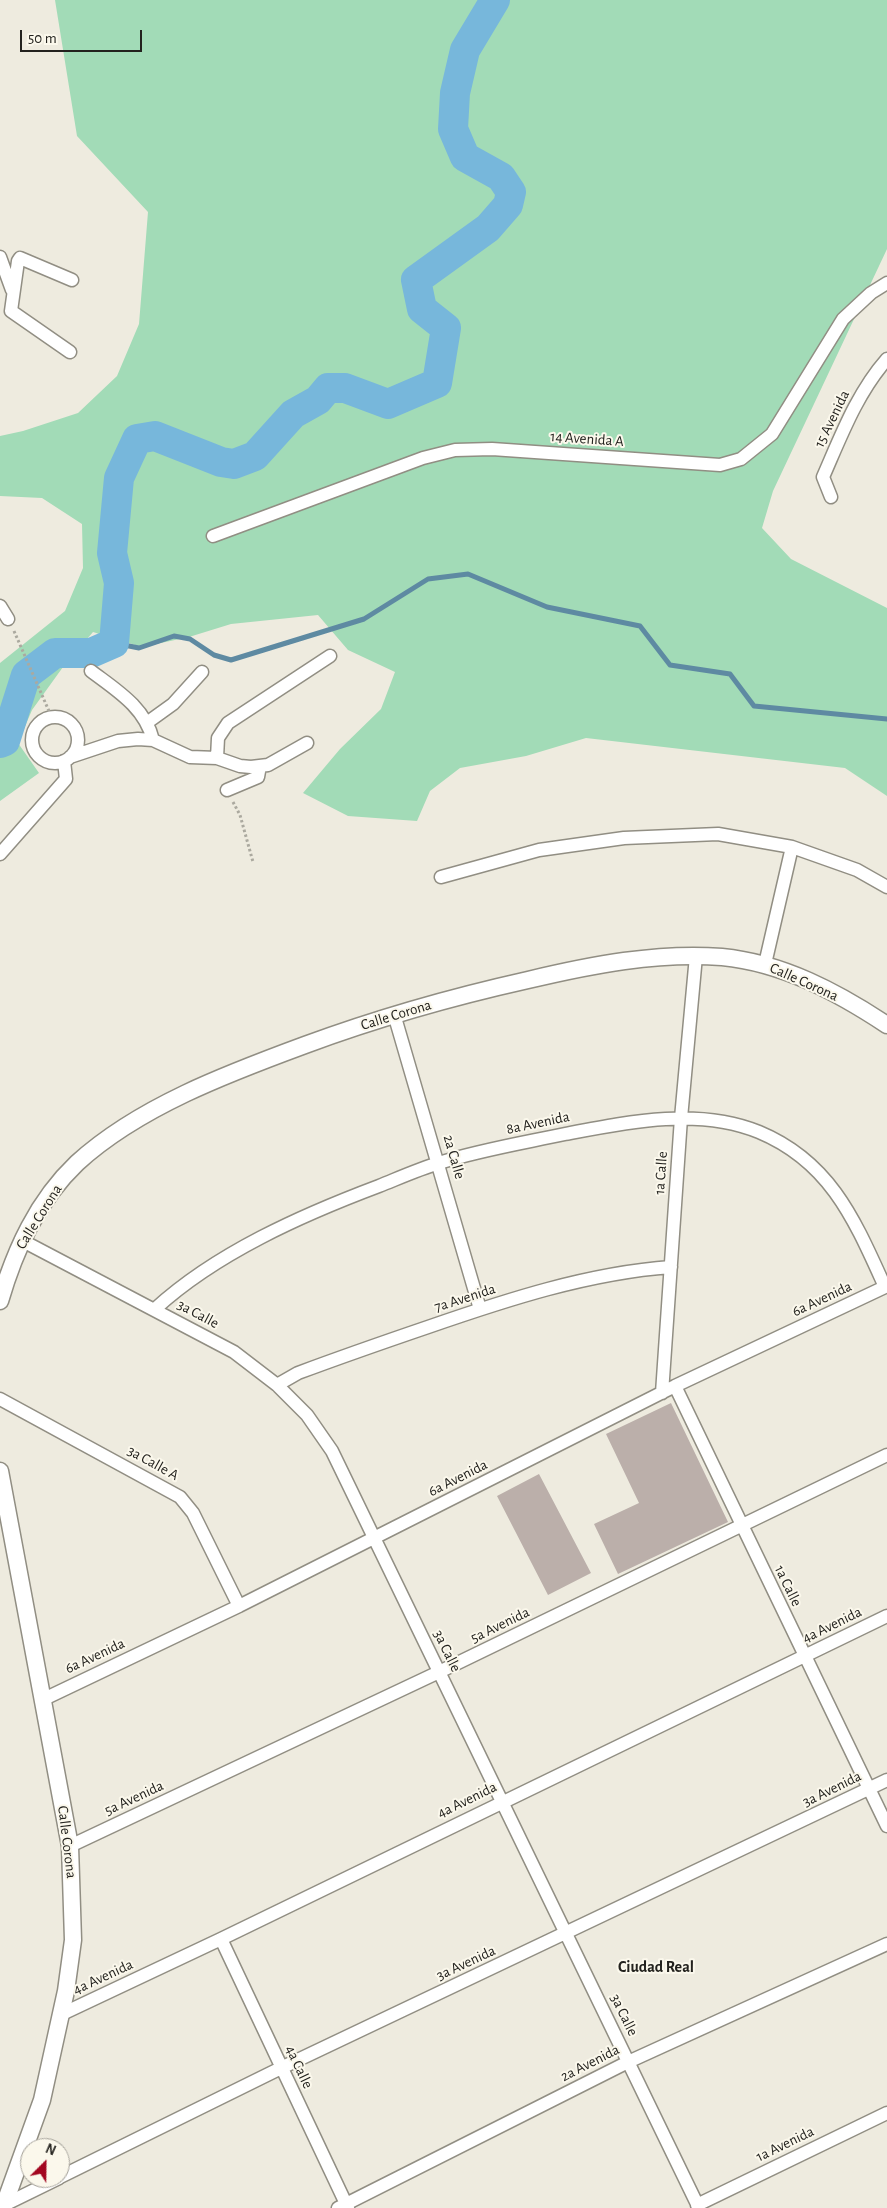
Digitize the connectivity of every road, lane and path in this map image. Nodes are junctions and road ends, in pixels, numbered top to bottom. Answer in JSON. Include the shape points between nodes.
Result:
{"nodes":[{"id":1,"x":0,"y":257,"type":"edge"},
{"id":2,"x":72,"y":280,"type":"dead end"},
{"id":3,"x":887,"y":283,"type":"edge"},
{"id":4,"x":13,"y":292,"type":"junction"},
{"id":5,"x":70,"y":352,"type":"dead end"},
{"id":6,"x":887,"y":359,"type":"edge"},
{"id":7,"x":831,"y":497,"type":"dead end"},
{"id":8,"x":212,"y":536,"type":"dead end"},
{"id":9,"x":0,"y":606,"type":"edge"},
{"id":10,"x":8,"y":619,"type":"joint"},
{"id":11,"x":330,"y":656,"type":"dead end"},
{"id":12,"x":91,"y":671,"type":"dead end"},
{"id":13,"x":202,"y":672,"type":"dead end"},
{"id":14,"x":51,"y":715,"type":"junction"},
{"id":15,"x":148,"y":722,"type":"junction"},
{"id":16,"x":154,"y":740,"type":"junction"},
{"id":17,"x":307,"y":743,"type":"dead end"},
{"id":18,"x":217,"y":758,"type":"junction"},
{"id":19,"x":67,"y":759,"type":"junction"},
{"id":20,"x":260,"y":766,"type":"junction"},
{"id":21,"x":228,"y":790,"type":"joint"},
{"id":22,"x":792,"y":847,"type":"junction"},
{"id":23,"x":0,"y":854,"type":"edge"},
{"id":24,"x":254,"y":862,"type":"dead end"},
{"id":25,"x":441,"y":877,"type":"dead end"},
{"id":26,"x":887,"y":887,"type":"edge"},
{"id":27,"x":696,"y":956,"type":"junction"},
{"id":28,"x":765,"y":964,"type":"junction"},
{"id":29,"x":394,"y":1014,"type":"junction"},
{"id":30,"x":887,"y":1025,"type":"edge"},
{"id":31,"x":681,"y":1118,"type":"junction"},
{"id":32,"x":439,"y":1163,"type":"junction"},
{"id":33,"x":21,"y":1240,"type":"junction"},
{"id":34,"x":671,"y":1267,"type":"junction"},
{"id":35,"x":886,"y":1286,"type":"edge"},
{"id":36,"x":0,"y":1301,"type":"edge"},
{"id":37,"x":155,"y":1309,"type":"junction"},
{"id":38,"x":480,"y":1309,"type":"junction"},
{"id":39,"x":277,"y":1385,"type":"junction"},
{"id":40,"x":675,"y":1386,"type":"junction"},
{"id":41,"x":662,"y":1393,"type":"junction"},
{"id":42,"x":0,"y":1398,"type":"edge"},
{"id":43,"x":887,"y":1455,"type":"edge"},
{"id":44,"x":0,"y":1471,"type":"edge"},
{"id":45,"x":741,"y":1526,"type":"junction"},
{"id":46,"x":374,"y":1539,"type":"junction"},
{"id":47,"x":239,"y":1606,"type":"junction"},
{"id":48,"x":887,"y":1616,"type":"edge"},
{"id":49,"x":804,"y":1656,"type":"junction"},
{"id":50,"x":439,"y":1672,"type":"junction"},
{"id":51,"x":44,"y":1699,"type":"junction"},
{"id":52,"x":887,"y":1780,"type":"edge"},
{"id":53,"x":869,"y":1789,"type":"junction"},
{"id":54,"x":502,"y":1801,"type":"junction"},
{"id":55,"x":887,"y":1826,"type":"edge"},
{"id":56,"x":70,"y":1846,"type":"junction"},
{"id":57,"x":566,"y":1934,"type":"junction"},
{"id":58,"x":221,"y":1939,"type":"junction"},
{"id":59,"x":887,"y":1944,"type":"edge"},
{"id":60,"x":62,"y":2014,"type":"junction"},
{"id":61,"x":628,"y":2062,"type":"junction"},
{"id":62,"x":281,"y":2068,"type":"junction"},
{"id":63,"x":887,"y":2114,"type":"edge"},
{"id":64,"x":70,"y":2173,"type":"edge"},
{"id":65,"x":39,"y":2188,"type":"edge"},
{"id":66,"x":3,"y":2206,"type":"edge"},
{"id":67,"x":698,"y":2206,"type":"edge"},
{"id":68,"x":344,"y":2207,"type":"edge"}],
"edges":[{"from":1,"to":4,"type":"street"},
{"from":2,"to":4,"type":"street","via":[[20,258]]},
{"from":3,"to":8,"type":"street","name":"14 Avenida A","via":[[843,319],[772,434],[741,459],[720,465],[492,448],[455,450],[423,458]]},
{"from":4,"to":5,"type":"street","via":[[12,314]]},
{"from":6,"to":7,"type":"street","name":"15 Avenida","via":[[856,403],[823,477]]},
{"from":9,"to":10,"type":"street"},
{"from":10,"to":14,"type":"path"},
{"from":11,"to":18,"type":"street","via":[[228,723],[218,738]]},
{"from":12,"to":15,"type":"street","via":[[134,704]]},
{"from":13,"to":15,"type":"street","via":[[173,704]]},
{"from":14,"to":19,"type":"street","via":[[66,720],[76,730],[78,744]]},
{"from":14,"to":19,"type":"street","via":[[39,724],[33,742],[38,755],[44,759],[50,762]]},
{"from":15,"to":16,"type":"street"},
{"from":16,"to":18,"type":"street","via":[[190,757]]},
{"from":16,"to":19,"type":"street","via":[[118,741]]},
{"from":17,"to":20,"type":"street","via":[[268,765]]},
{"from":18,"to":20,"type":"street","via":[[240,766]]},
{"from":19,"to":23,"type":"street","via":[[66,779]]},
{"from":20,"to":21,"type":"street","via":[[258,777]]},
{"from":21,"to":24,"type":"path","via":[[240,815]]},
{"from":22,"to":25,"type":"street","via":[[718,834],[624,838],[538,850]]},
{"from":22,"to":26,"type":"street","via":[[857,870]]},
{"from":22,"to":28,"type":"street"},
{"from":27,"to":28,"type":"street","name":"Calle Corona"},
{"from":27,"to":29,"type":"street","name":"Calle Corona","via":[[577,968]]},
{"from":27,"to":31,"type":"street","name":"1a Calle"},
{"from":28,"to":30,"type":"street","name":"Calle Corona","via":[[828,991]]},
{"from":29,"to":32,"type":"street","name":"2a Calle"},
{"from":29,"to":33,"type":"street","name":"Calle Corona","via":[[254,1064],[144,1117],[78,1163],[57,1185]]},
{"from":31,"to":32,"type":"street","name":"8a Avenida","via":[[603,1127]]},
{"from":31,"to":34,"type":"street","name":"1a Calle"},
{"from":31,"to":35,"type":"street","name":"8a Avenida","via":[[723,1121],[759,1132],[789,1148],[816,1169],[838,1193],[856,1223]]},
{"from":32,"to":37,"type":"street","name":"8a Avenida","via":[[292,1222],[214,1266]]},
{"from":32,"to":38,"type":"street","name":"2a Calle"},
{"from":33,"to":36,"type":"street","name":"Calle Corona"},
{"from":33,"to":37,"type":"street","name":"3a Calle"},
{"from":34,"to":38,"type":"street","name":"7a Avenida","via":[[570,1283]]},
{"from":34,"to":41,"type":"street","name":"1a Calle"},
{"from":35,"to":40,"type":"street","name":"6a Avenida"},
{"from":37,"to":39,"type":"street","name":"3a Calle","via":[[234,1352]]},
{"from":38,"to":39,"type":"street","name":"7a Avenida","via":[[306,1370]]},
{"from":39,"to":46,"type":"street","name":"3a Calle","via":[[307,1415],[332,1451]]},
{"from":40,"to":41,"type":"street","name":"6a Avenida"},
{"from":40,"to":45,"type":"street","name":"1a Calle"},
{"from":41,"to":46,"type":"street","name":"6a Avenida"},
{"from":42,"to":47,"type":"street","name":"3a Calle A","via":[[180,1497],[193,1513]]},
{"from":43,"to":45,"type":"street","name":"5a Avenida"},
{"from":44,"to":51,"type":"street","name":"Calle Corona"},
{"from":45,"to":49,"type":"street","name":"1a Calle"},
{"from":45,"to":50,"type":"street","name":"5a Avenida"},
{"from":46,"to":47,"type":"street","name":"6a Avenida"},
{"from":46,"to":50,"type":"street","name":"3a Calle"},
{"from":47,"to":51,"type":"street","name":"6a Avenida"},
{"from":48,"to":49,"type":"street","name":"4a Avenida"},
{"from":49,"to":53,"type":"street","name":"1a Calle"},
{"from":49,"to":54,"type":"street","name":"4a Avenida"},
{"from":50,"to":54,"type":"street","name":"3a Calle"},
{"from":50,"to":56,"type":"street","name":"5a Avenida"},
{"from":51,"to":56,"type":"street","name":"Calle Corona"},
{"from":52,"to":53,"type":"street","name":"3a Avenida"},
{"from":53,"to":55,"type":"street","name":"1a Calle"},
{"from":53,"to":57,"type":"street","name":"3a Avenida"},
{"from":54,"to":57,"type":"street","name":"3a Calle"},
{"from":54,"to":58,"type":"street","name":"4a Avenida"},
{"from":56,"to":60,"type":"street","name":"Calle Corona","via":[[73,1940]]},
{"from":57,"to":61,"type":"street","name":"3a Calle"},
{"from":57,"to":62,"type":"street","name":"3a Avenida"},
{"from":58,"to":60,"type":"street","name":"4a Avenida"},
{"from":58,"to":62,"type":"street","name":"4a Calle"},
{"from":59,"to":61,"type":"street","name":"2a Avenida"},
{"from":60,"to":66,"type":"street","name":"Calle Corona","via":[[42,2100]]},
{"from":61,"to":67,"type":"street","name":"3a Calle"},
{"from":61,"to":68,"type":"street","name":"2a Avenida"},
{"from":62,"to":64,"type":"street","name":"3a Avenida"},
{"from":62,"to":68,"type":"street","name":"4a Calle"},
{"from":63,"to":67,"type":"street","name":"1a Avenida"},
{"from":65,"to":66,"type":"street","name":"3a Avenida"}]}
